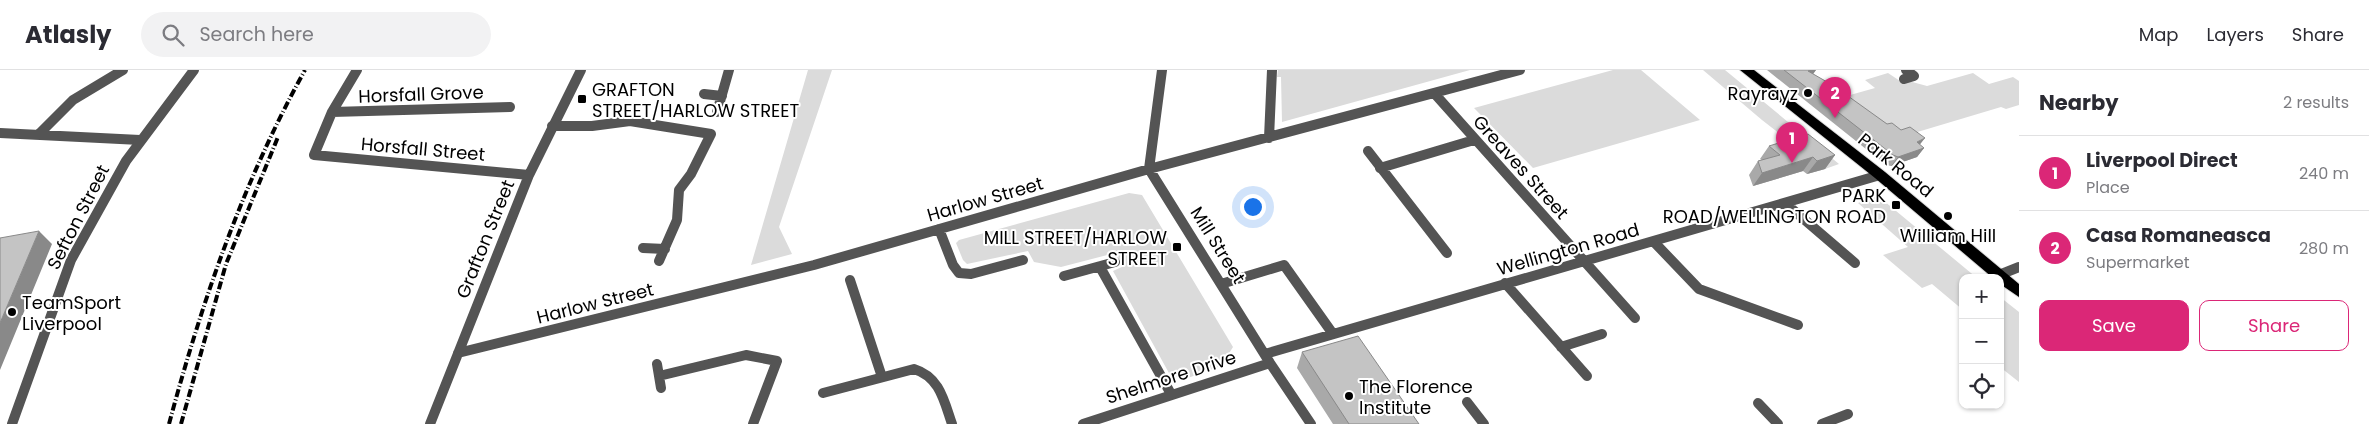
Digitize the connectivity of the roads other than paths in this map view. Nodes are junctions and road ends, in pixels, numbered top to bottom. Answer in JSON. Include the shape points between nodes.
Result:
{"nodes":[{"id":1,"x":123,"y":70,"type":"edge"},
{"id":2,"x":194,"y":70,"type":"edge"},
{"id":3,"x":357,"y":70,"type":"edge"},
{"id":4,"x":581,"y":70,"type":"edge"},
{"id":5,"x":729,"y":70,"type":"edge"},
{"id":6,"x":1162,"y":70,"type":"edge"},
{"id":7,"x":1272,"y":70,"type":"edge"},
{"id":8,"x":1520,"y":70,"type":"edge"},
{"id":9,"x":1746,"y":70,"type":"edge"},
{"id":10,"x":1434,"y":93,"type":"junction"},
{"id":11,"x":704,"y":94,"type":"dead end"},
{"id":12,"x":722,"y":96,"type":"junction"},
{"id":13,"x":510,"y":107,"type":"dead end"},
{"id":14,"x":332,"y":112,"type":"junction"},
{"id":15,"x":717,"y":112,"type":"dead end"},
{"id":16,"x":552,"y":126,"type":"junction"},
{"id":17,"x":0,"y":134,"type":"edge"},
{"id":18,"x":38,"y":135,"type":"junction"},
{"id":19,"x":1269,"y":138,"type":"junction"},
{"id":20,"x":140,"y":140,"type":"junction"},
{"id":21,"x":1474,"y":140,"type":"junction"},
{"id":22,"x":1368,"y":151,"type":"dead end"},
{"id":23,"x":1380,"y":168,"type":"junction"},
{"id":24,"x":1149,"y":169,"type":"junction"},
{"id":25,"x":529,"y":175,"type":"junction"},
{"id":26,"x":1880,"y":175,"type":"junction"},
{"id":27,"x":1785,"y":203,"type":"junction"},
{"id":28,"x":938,"y":229,"type":"junction"},
{"id":29,"x":1654,"y":242,"type":"junction"},
{"id":30,"x":643,"y":248,"type":"dead end"},
{"id":31,"x":664,"y":249,"type":"junction"},
{"id":32,"x":1447,"y":253,"type":"dead end"},
{"id":33,"x":1023,"y":260,"type":"dead end"},
{"id":34,"x":660,"y":261,"type":"dead end"},
{"id":35,"x":1584,"y":261,"type":"junction"},
{"id":36,"x":1115,"y":262,"type":"dead end"},
{"id":37,"x":1855,"y":264,"type":"dead end"},
{"id":38,"x":1100,"y":267,"type":"junction"},
{"id":39,"x":2019,"y":268,"type":"edge"},
{"id":40,"x":1998,"y":274,"type":"edge"},
{"id":41,"x":2002,"y":274,"type":"edge"},
{"id":42,"x":1064,"y":276,"type":"dead end"},
{"id":43,"x":2004,"y":279,"type":"edge"},
{"id":44,"x":850,"y":280,"type":"dead end"},
{"id":45,"x":1505,"y":283,"type":"junction"},
{"id":46,"x":1221,"y":284,"type":"junction"},
{"id":47,"x":2019,"y":292,"type":"edge"},
{"id":48,"x":1635,"y":318,"type":"dead end"},
{"id":49,"x":1798,"y":325,"type":"dead end"},
{"id":50,"x":1333,"y":334,"type":"junction"},
{"id":51,"x":1602,"y":334,"type":"dead end"},
{"id":52,"x":1562,"y":347,"type":"junction"},
{"id":53,"x":458,"y":353,"type":"junction"},
{"id":54,"x":1268,"y":358,"type":"junction"},
{"id":55,"x":656,"y":364,"type":"dead end"},
{"id":56,"x":659,"y":376,"type":"junction"},
{"id":57,"x":1587,"y":376,"type":"dead end"},
{"id":58,"x":882,"y":378,"type":"junction"},
{"id":59,"x":661,"y":388,"type":"dead end"},
{"id":60,"x":823,"y":393,"type":"dead end"},
{"id":61,"x":1171,"y":394,"type":"junction"},
{"id":62,"x":1467,"y":402,"type":"dead end"},
{"id":63,"x":1758,"y":403,"type":"dead end"},
{"id":64,"x":1848,"y":414,"type":"dead end"},
{"id":65,"x":1837,"y":422,"type":"edge"},
{"id":66,"x":12,"y":424,"type":"edge"},
{"id":67,"x":430,"y":424,"type":"edge"},
{"id":68,"x":753,"y":424,"type":"edge"},
{"id":69,"x":952,"y":424,"type":"edge"},
{"id":70,"x":1084,"y":424,"type":"edge"},
{"id":71,"x":1311,"y":424,"type":"edge"},
{"id":72,"x":1484,"y":424,"type":"edge"},
{"id":73,"x":1778,"y":424,"type":"edge"},
{"id":74,"x":1822,"y":424,"type":"edge"}],
"edges":[{"from":1,"to":18,"type":"street","via":[[73,100]]},
{"from":2,"to":20,"type":"street","name":"Sefton Street"},
{"from":3,"to":14,"type":"street"},
{"from":4,"to":16,"type":"street","name":"Grafton Street"},
{"from":5,"to":12,"type":"street"},
{"from":6,"to":24,"type":"street"},
{"from":7,"to":19,"type":"street"},
{"from":8,"to":10,"type":"street","name":"Harlow Street"},
{"from":9,"to":26,"type":"highway","name":"Park Road"},
{"from":10,"to":19,"type":"street","name":"Harlow Street"},
{"from":10,"to":21,"type":"street","name":"Greaves Street"},
{"from":11,"to":12,"type":"street"},
{"from":12,"to":15,"type":"street"},
{"from":13,"to":14,"type":"street","name":"Horsfall Grove"},
{"from":14,"to":25,"type":"street","name":"Horsfall Street","via":[[314,155]]},
{"from":16,"to":25,"type":"street","name":"Grafton Street"},
{"from":16,"to":31,"type":"street","via":[[592,126],[630,121],[711,134],[679,190],[677,220]]},
{"from":17,"to":18,"type":"street"},
{"from":18,"to":20,"type":"street"},
{"from":19,"to":24,"type":"street","name":"Harlow Street"},
{"from":20,"to":66,"type":"street","name":"Sefton Street","via":[[71,260]]},
{"from":21,"to":23,"type":"street"},
{"from":21,"to":35,"type":"street","name":"Greaves Street"},
{"from":22,"to":23,"type":"street"},
{"from":23,"to":32,"type":"street"},
{"from":24,"to":28,"type":"street","name":"Harlow Street"},
{"from":24,"to":46,"type":"street","name":"Mill Street"},
{"from":25,"to":53,"type":"street","name":"Grafton Street"},
{"from":26,"to":27,"type":"street","name":"Wellington Road"},
{"from":26,"to":40,"type":"highway","name":"Park Road"},
{"from":27,"to":29,"type":"street","name":"Wellington Road"},
{"from":27,"to":37,"type":"street"},
{"from":28,"to":33,"type":"street","via":[[959,273],[971,274]]},
{"from":28,"to":53,"type":"street","name":"Harlow Street","via":[[814,265]]},
{"from":29,"to":35,"type":"street","name":"Wellington Road"},
{"from":29,"to":49,"type":"street","via":[[1699,289]]},
{"from":30,"to":31,"type":"street"},
{"from":31,"to":34,"type":"street"},
{"from":35,"to":45,"type":"street","name":"Wellington Road"},
{"from":35,"to":48,"type":"street","name":"Greaves Street"},
{"from":36,"to":38,"type":"street"},
{"from":38,"to":42,"type":"street"},
{"from":38,"to":61,"type":"street"},
{"from":39,"to":41,"type":"street"},
{"from":43,"to":47,"type":"highway","name":"Park Road"},
{"from":44,"to":58,"type":"street"},
{"from":45,"to":50,"type":"street","name":"Wellington Road"},
{"from":45,"to":52,"type":"street"},
{"from":46,"to":50,"type":"street","via":[[1284,265]]},
{"from":46,"to":54,"type":"street","name":"Mill Street"},
{"from":50,"to":54,"type":"street","name":"Wellington Road"},
{"from":51,"to":52,"type":"street"},
{"from":52,"to":57,"type":"street"},
{"from":53,"to":67,"type":"street","name":"Grafton Street"},
{"from":54,"to":61,"type":"street","name":"Shelmore Drive"},
{"from":54,"to":71,"type":"street","name":"Mill Street"},
{"from":55,"to":56,"type":"street"},
{"from":56,"to":59,"type":"street"},
{"from":56,"to":68,"type":"street","via":[[746,355],[777,362]]},
{"from":58,"to":60,"type":"street"},
{"from":58,"to":69,"type":"street","via":[[914,369],[929,374],[935,379]]},
{"from":61,"to":70,"type":"street","name":"Shelmore Drive"},
{"from":62,"to":72,"type":"street"},
{"from":63,"to":73,"type":"street"},
{"from":64,"to":65,"type":"street"},
{"from":65,"to":74,"type":"street"}]}
